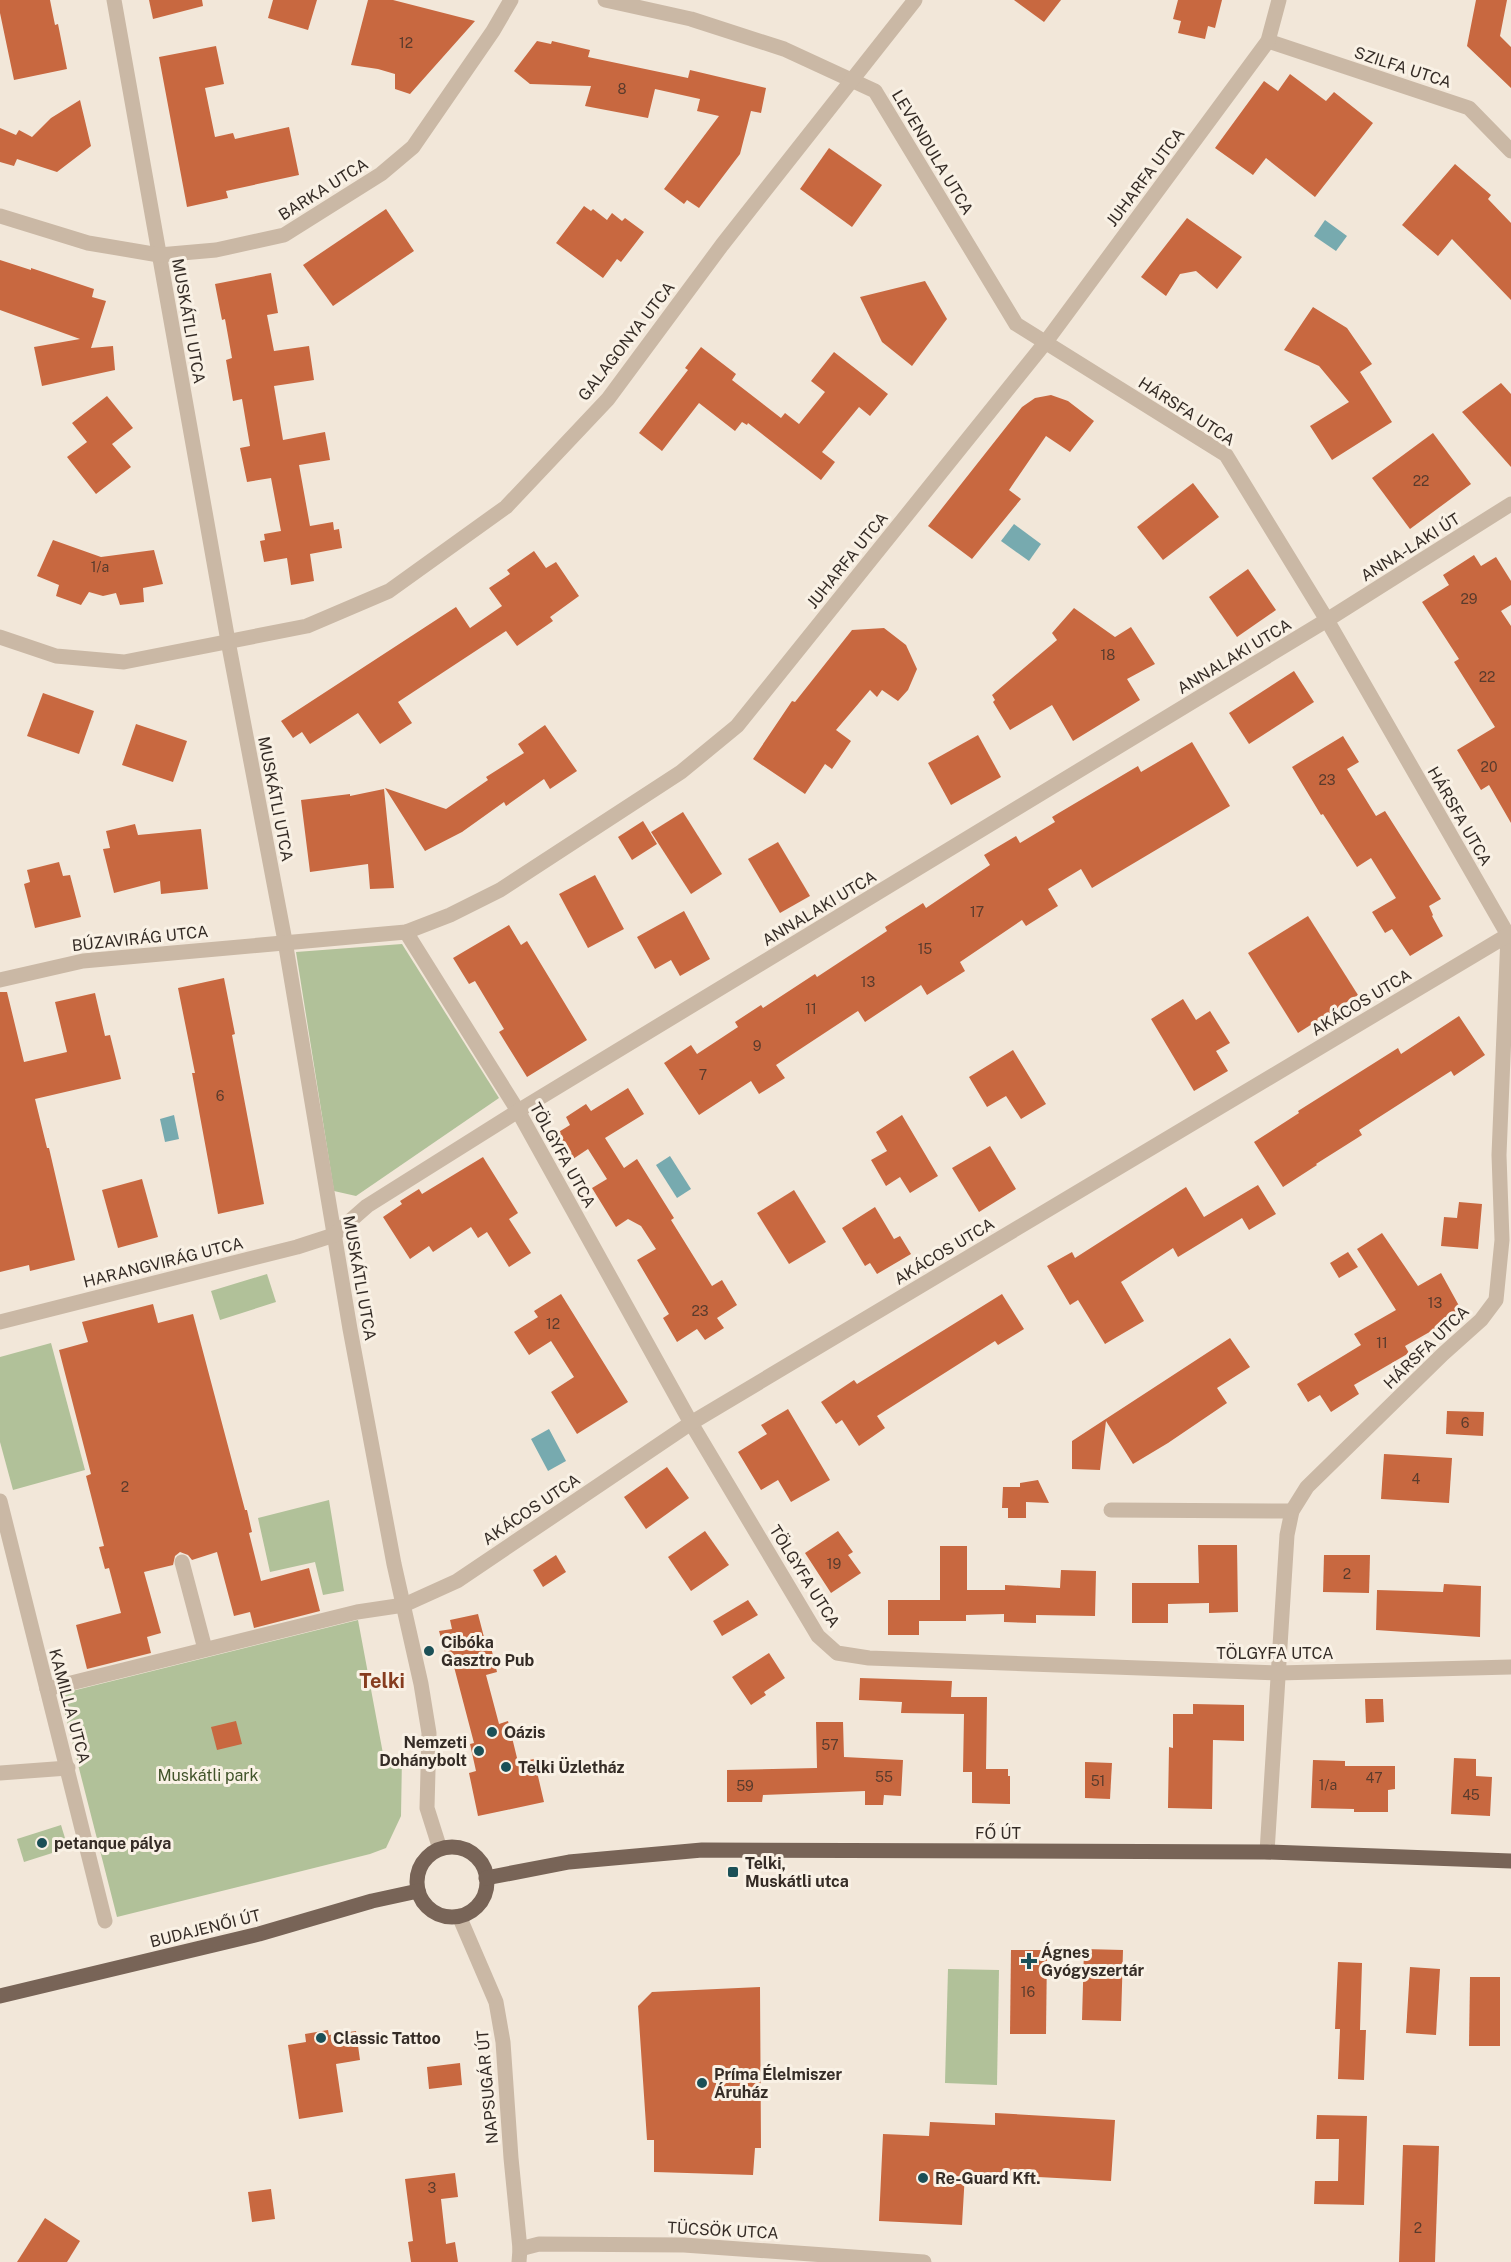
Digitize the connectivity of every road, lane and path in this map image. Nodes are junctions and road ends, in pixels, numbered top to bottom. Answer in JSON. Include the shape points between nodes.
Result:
{"nodes":[{"id":1,"x":114,"y":0,"type":"edge"},
{"id":2,"x":512,"y":0,"type":"edge"},
{"id":3,"x":605,"y":0,"type":"edge"},
{"id":4,"x":915,"y":0,"type":"edge"},
{"id":5,"x":1279,"y":0,"type":"edge"},
{"id":6,"x":1268,"y":41,"type":"junction"},
{"id":7,"x":852,"y":79,"type":"junction"},
{"id":8,"x":1511,"y":151,"type":"edge"},
{"id":9,"x":0,"y":216,"type":"edge"},
{"id":10,"x":159,"y":255,"type":"junction"},
{"id":11,"x":1044,"y":343,"type":"junction"},
{"id":12,"x":1511,"y":504,"type":"edge"},
{"id":13,"x":1327,"y":620,"type":"junction"},
{"id":14,"x":0,"y":638,"type":"edge"},
{"id":15,"x":228,"y":641,"type":"junction"},
{"id":16,"x":406,"y":932,"type":"junction"},
{"id":17,"x":1509,"y":935,"type":"edge"},
{"id":18,"x":285,"y":941,"type":"junction"},
{"id":19,"x":0,"y":980,"type":"edge"},
{"id":20,"x":518,"y":1111,"type":"junction"},
{"id":21,"x":334,"y":1235,"type":"junction"},
{"id":22,"x":0,"y":1322,"type":"edge"},
{"id":23,"x":691,"y":1423,"type":"junction"},
{"id":24,"x":0,"y":1501,"type":"edge"},
{"id":25,"x":1111,"y":1510,"type":"dead end"},
{"id":26,"x":1292,"y":1511,"type":"junction"},
{"id":27,"x":182,"y":1563,"type":"dead end"},
{"id":28,"x":404,"y":1605,"type":"junction"},
{"id":29,"x":205,"y":1649,"type":"junction"},
{"id":30,"x":1511,"y":1667,"type":"edge"},
{"id":31,"x":1278,"y":1673,"type":"junction"},
{"id":32,"x":47,"y":1689,"type":"junction"},
{"id":33,"x":68,"y":1768,"type":"junction"},
{"id":34,"x":0,"y":1773,"type":"edge"},
{"id":35,"x":440,"y":1849,"type":"junction"},
{"id":36,"x":1267,"y":1852,"type":"junction"},
{"id":37,"x":1511,"y":1861,"type":"edge"},
{"id":38,"x":486,"y":1878,"type":"junction"},
{"id":39,"x":418,"y":1891,"type":"junction"},
{"id":40,"x":459,"y":1916,"type":"junction"},
{"id":41,"x":105,"y":1921,"type":"dead end"},
{"id":42,"x":0,"y":1996,"type":"edge"},
{"id":43,"x":520,"y":2256,"type":"edge"},
{"id":44,"x":924,"y":2262,"type":"edge"}],
"edges":[{"from":1,"to":10,"type":"street","name":"MUSKÁTLI UTCA"},
{"from":2,"to":10,"type":"street","name":"BARKA UTCA","via":[[413,147],[381,174],[284,235],[216,250]]},
{"from":3,"to":7,"type":"street","name":"LEVENDULA UTCA","via":[[691,20],[784,49]]},
{"from":4,"to":7,"type":"street","name":"GALAGONYA UTCA"},
{"from":5,"to":6,"type":"street","name":"JUHARFA UTCA"},
{"from":6,"to":8,"type":"street","name":"SZILFA UTCA","via":[[1469,108]]},
{"from":6,"to":11,"type":"street","name":"JUHARFA UTCA"},
{"from":7,"to":11,"type":"street","name":"LEVENDULA UTCA","via":[[875,91],[1016,324]]},
{"from":7,"to":15,"type":"street","name":"GALAGONYA UTCA","via":[[608,399],[506,507],[389,591],[308,626]]},
{"from":9,"to":10,"type":"street","name":"BARKA UTCA","via":[[88,243]]},
{"from":10,"to":15,"type":"street","name":"MUSKÁTLI UTCA"},
{"from":11,"to":13,"type":"street","name":"HÁRSFA UTCA","via":[[1226,455]]},
{"from":11,"to":16,"type":"street","name":"JUHARFA UTCA","via":[[737,726],[681,772],[500,890]]},
{"from":12,"to":13,"type":"street","name":"ANNA-LAKI ÚT"},
{"from":13,"to":17,"type":"street","name":"HÁRSFA UTCA"},
{"from":13,"to":20,"type":"street","name":"ANNALAKI UTCA"},
{"from":14,"to":15,"type":"street","name":"GALAGONYA UTCA","via":[[56,656],[124,662]]},
{"from":15,"to":18,"type":"street","name":"MUSKÁTLI UTCA"},
{"from":16,"to":18,"type":"street","name":"JUHARFA UTCA"},
{"from":16,"to":20,"type":"street","name":"TÖLGYFA UTCA"},
{"from":17,"to":23,"type":"street","name":"AKÁCOS UTCA"},
{"from":17,"to":26,"type":"street","name":"HÁRSFA UTCA","via":[[1499,1155],[1502,1240],[1496,1300],[1481,1320],[1307,1488]]},
{"from":18,"to":19,"type":"street","name":"BÚZAVIRÁG UTCA","via":[[84,961]]},
{"from":18,"to":21,"type":"street","name":"MUSKÁTLI UTCA"},
{"from":20,"to":21,"type":"street","name":"ANNALAKI UTCA","via":[[367,1206]]},
{"from":20,"to":23,"type":"street","name":"TÖLGYFA UTCA"},
{"from":21,"to":22,"type":"street","name":"HARANGVIRÁG UTCA"},
{"from":21,"to":28,"type":"street","name":"MUSKÁTLI UTCA"},
{"from":23,"to":28,"type":"street","name":"AKÁCOS UTCA","via":[[457,1581]]},
{"from":23,"to":31,"type":"street","name":"TÖLGYFA UTCA","via":[[818,1636],[837,1653],[869,1658]]},
{"from":24,"to":32,"type":"street","name":"KAMILLA UTCA"},
{"from":25,"to":26,"type":"street"},
{"from":26,"to":31,"type":"street","name":"HÁRSFA UTCA"},
{"from":27,"to":29,"type":"street"},
{"from":28,"to":29,"type":"street","via":[[357,1612]]},
{"from":28,"to":35,"type":"street","name":"MUSKÁTLI UTCA","via":[[429,1733],[427,1808]]},
{"from":29,"to":32,"type":"street"},
{"from":30,"to":31,"type":"street","name":"TÖLGYFA UTCA"},
{"from":31,"to":36,"type":"street","name":"HÁRSFA UTCA"},
{"from":32,"to":33,"type":"street","name":"KAMILLA UTCA"},
{"from":33,"to":34,"type":"street"},
{"from":33,"to":41,"type":"street","name":"KAMILLA UTCA"},
{"from":35,"to":38,"type":"main road","via":[[470,1852],[484,1868]]},
{"from":35,"to":39,"type":"main road","via":[[418,1871]]},
{"from":36,"to":37,"type":"main road","name":"FŐ ÚT"},
{"from":36,"to":38,"type":"main road","name":"FŐ ÚT","via":[[702,1850],[569,1862]]},
{"from":38,"to":40,"type":"main road","via":[[483,1898]]},
{"from":39,"to":40,"type":"main road","via":[[422,1901],[438,1914]]},
{"from":39,"to":42,"type":"main road","name":"BUDAJENŐI ÚT"},
{"from":40,"to":43,"type":"street","name":"NAPSUGÁR ÚT","via":[[496,2002]]},
{"from":43,"to":44,"type":"street","name":"TÜCSÖK UTCA","via":[[539,2244],[684,2245]]}]}
